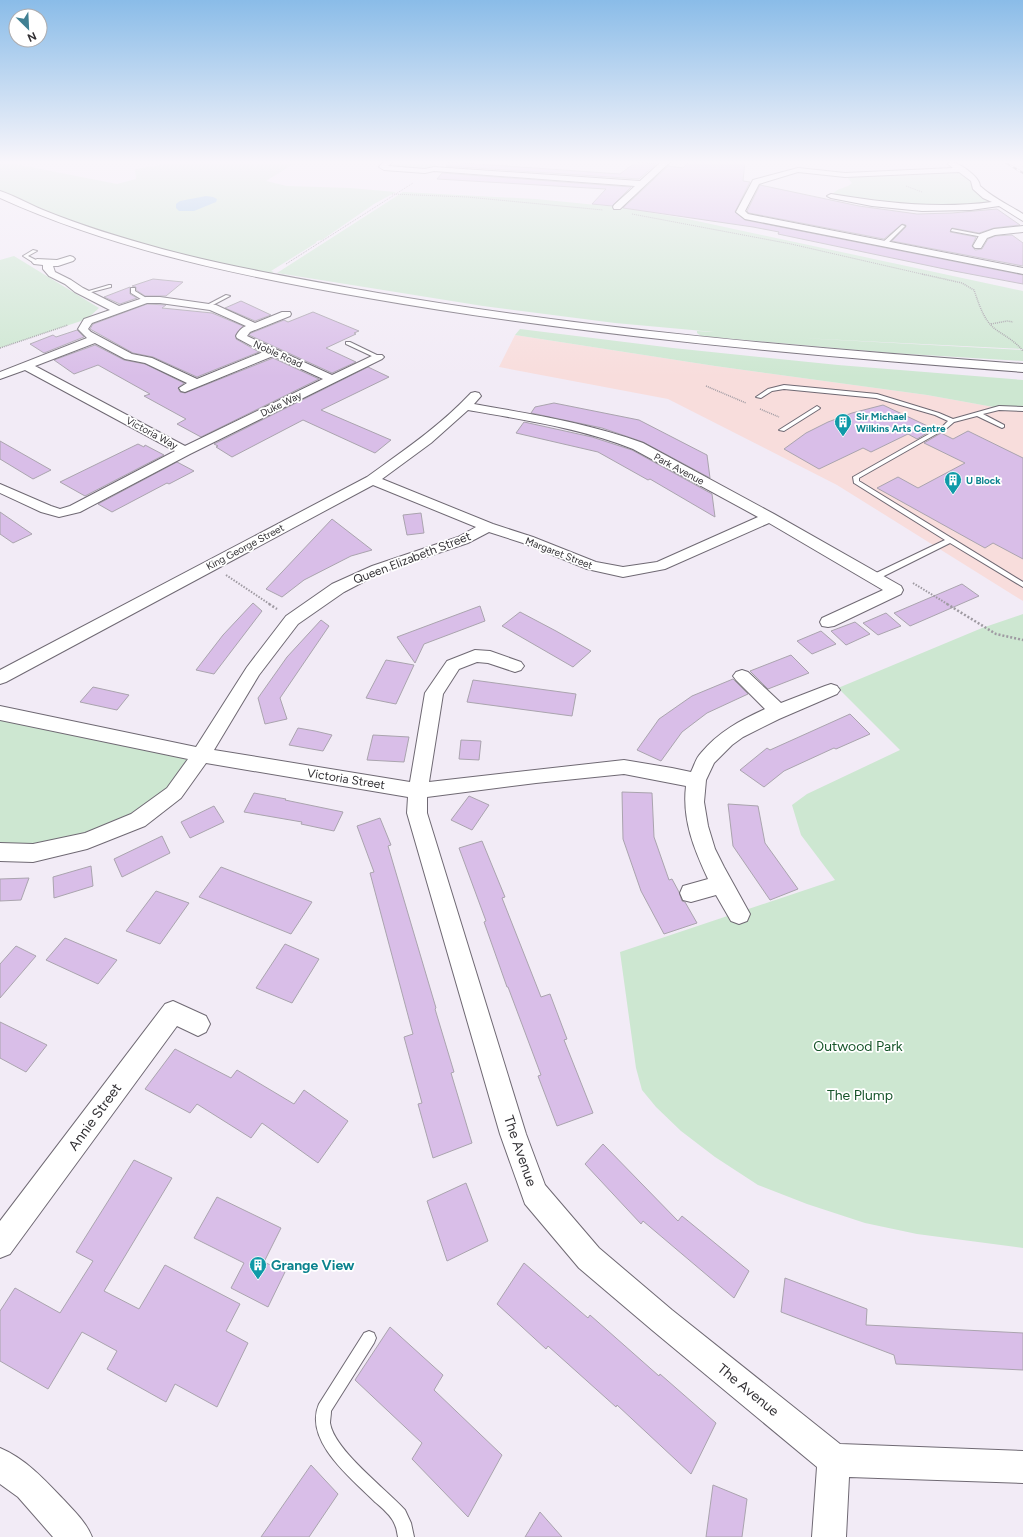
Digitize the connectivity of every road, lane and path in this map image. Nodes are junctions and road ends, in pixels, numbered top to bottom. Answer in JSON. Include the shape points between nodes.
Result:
{"nodes":[{"id":1,"x":66,"y":233,"type":"edge"},
{"id":2,"x":99,"y":233,"type":"edge"},
{"id":3,"x":335,"y":233,"type":"edge"},
{"id":4,"x":731,"y":233,"type":"edge"},
{"id":5,"x":828,"y":233,"type":"edge"},
{"id":6,"x":896,"y":233,"type":"edge"},
{"id":7,"x":966,"y":233,"type":"edge"},
{"id":8,"x":992,"y":233,"type":"edge"},
{"id":9,"x":983,"y":236,"type":"junction"},
{"id":10,"x":884,"y":244,"type":"junction"},
{"id":11,"x":978,"y":246,"type":"dead end"},
{"id":12,"x":35,"y":251,"type":"dead end"},
{"id":13,"x":70,"y":259,"type":"dead end"},
{"id":14,"x":36,"y":262,"type":"joint"},
{"id":15,"x":48,"y":263,"type":"junction"},
{"id":16,"x":1023,"y":271,"type":"edge"},
{"id":17,"x":266,"y":276,"type":"junction"},
{"id":18,"x":109,"y":286,"type":"dead end"},
{"id":19,"x":133,"y":289,"type":"dead end"},
{"id":20,"x":84,"y":293,"type":"junction"},
{"id":21,"x":228,"y":296,"type":"dead end"},
{"id":22,"x":146,"y":300,"type":"junction"},
{"id":23,"x":207,"y":306,"type":"junction"},
{"id":24,"x":119,"y":310,"type":"junction"},
{"id":25,"x":286,"y":314,"type":"dead end"},
{"id":26,"x":1013,"y":322,"type":"dead end"},
{"id":27,"x":73,"y":324,"type":"dead end"},
{"id":28,"x":990,"y":324,"type":"junction"},
{"id":29,"x":256,"y":326,"type":"junction"},
{"id":30,"x":95,"y":339,"type":"junction"},
{"id":31,"x":348,"y":343,"type":"dead end"},
{"id":32,"x":0,"y":348,"type":"edge"},
{"id":33,"x":1022,"y":350,"type":"edge"},
{"id":34,"x":272,"y":352,"type":"junction"},
{"id":35,"x":378,"y":357,"type":"joint"},
{"id":36,"x":26,"y":366,"type":"junction"},
{"id":37,"x":1023,"y":368,"type":"edge"},
{"id":38,"x":0,"y":376,"type":"edge"},
{"id":39,"x":332,"y":379,"type":"junction"},
{"id":40,"x":1023,"y":380,"type":"edge"},
{"id":41,"x":196,"y":383,"type":"junction"},
{"id":42,"x":182,"y":389,"type":"dead end"},
{"id":43,"x":759,"y":397,"type":"dead end"},
{"id":44,"x":470,"y":401,"type":"joint"},
{"id":45,"x":817,"y":408,"type":"dead end"},
{"id":46,"x":1023,"y":409,"type":"edge"},
{"id":47,"x":797,"y":413,"type":"dead end"},
{"id":48,"x":978,"y":414,"type":"junction"},
{"id":49,"x":804,"y":416,"type":"junction"},
{"id":50,"x":952,"y":421,"type":"junction"},
{"id":51,"x":1002,"y":426,"type":"dead end"},
{"id":52,"x":782,"y":430,"type":"dead end"},
{"id":53,"x":185,"y":451,"type":"junction"},
{"id":54,"x":372,"y":480,"type":"junction"},
{"id":55,"x":0,"y":488,"type":"edge"},
{"id":56,"x":768,"y":516,"type":"junction"},
{"id":57,"x":488,"y":527,"type":"junction"},
{"id":58,"x":950,"y":540,"type":"junction"},
{"id":59,"x":211,"y":565,"type":"junction"},
{"id":60,"x":875,"y":577,"type":"junction"},
{"id":61,"x":1023,"y":585,"type":"edge"},
{"id":62,"x":894,"y":590,"type":"junction"},
{"id":63,"x":292,"y":620,"type":"junction"},
{"id":64,"x":828,"y":622,"type":"dead end"},
{"id":65,"x":1023,"y":640,"type":"edge"},
{"id":66,"x":515,"y":666,"type":"dead end"},
{"id":67,"x":742,"y":676,"type":"dead end"},
{"id":68,"x":0,"y":678,"type":"edge"},
{"id":69,"x":832,"y":690,"type":"dead end"},
{"id":70,"x":779,"y":712,"type":"junction"},
{"id":71,"x":0,"y":713,"type":"edge"},
{"id":72,"x":201,"y":755,"type":"junction"},
{"id":73,"x":695,"y":781,"type":"junction"},
{"id":74,"x":418,"y":791,"type":"junction"},
{"id":75,"x":0,"y":852,"type":"edge"},
{"id":76,"x":721,"y":884,"type":"junction"},
{"id":77,"x":691,"y":893,"type":"dead end"},
{"id":78,"x":739,"y":914,"type":"dead end"},
{"id":79,"x":198,"y":1024,"type":"dead end"},
{"id":80,"x":0,"y":1244,"type":"edge"},
{"id":81,"x":369,"y":1338,"type":"dead end"},
{"id":82,"x":834,"y":1460,"type":"junction"},
{"id":83,"x":0,"y":1464,"type":"edge"},
{"id":84,"x":1023,"y":1467,"type":"edge"},
{"id":85,"x":75,"y":1537,"type":"edge"},
{"id":86,"x":406,"y":1537,"type":"edge"},
{"id":87,"x":829,"y":1537,"type":"edge"}],
"edges":[{"from":1,"to":40,"type":"highway","via":[[252,284],[439,317],[680,349]]},
{"from":2,"to":17,"type":"highway","via":[[180,256]]},
{"from":3,"to":17,"type":"path"},
{"from":4,"to":28,"type":"path","via":[[953,280],[974,290],[980,308]]},
{"from":5,"to":10,"type":"street"},
{"from":6,"to":10,"type":"lane"},
{"from":7,"to":9,"type":"lane"},
{"from":8,"to":9,"type":"street"},
{"from":9,"to":11,"type":"street"},
{"from":10,"to":16,"type":"street"},
{"from":12,"to":14,"type":"lane","via":[[25,256]]},
{"from":13,"to":15,"type":"street"},
{"from":14,"to":15,"type":"street"},
{"from":15,"to":20,"type":"street","via":[[48,269],[52,274]]},
{"from":17,"to":37,"type":"highway","via":[[455,309],[674,338],[824,353]]},
{"from":18,"to":20,"type":"lane"},
{"from":19,"to":22,"type":"lane","via":[[133,292]]},
{"from":20,"to":24,"type":"street"},
{"from":21,"to":23,"type":"lane"},
{"from":22,"to":23,"type":"street","name":"Noble Road"},
{"from":22,"to":24,"type":"street","name":"Noble Road"},
{"from":23,"to":29,"type":"street","name":"Noble Road"},
{"from":24,"to":30,"type":"street","name":"Noble Road","via":[[88,321],[83,329]]},
{"from":25,"to":29,"type":"street","name":"Noble Road"},
{"from":26,"to":28,"type":"path"},
{"from":27,"to":32,"type":"path"},
{"from":28,"to":33,"type":"path","via":[[1016,342]]},
{"from":29,"to":34,"type":"street","name":"Noble Road","via":[[246,330],[241,336]]},
{"from":30,"to":36,"type":"street"},
{"from":30,"to":41,"type":"street","via":[[129,357],[148,360]]},
{"from":31,"to":35,"type":"lane"},
{"from":34,"to":39,"type":"street","name":"Noble Road"},
{"from":34,"to":41,"type":"street"},
{"from":35,"to":39,"type":"street","name":"Duke Way"},
{"from":36,"to":38,"type":"street"},
{"from":36,"to":53,"type":"street","name":"Victoria Way"},
{"from":39,"to":53,"type":"street","name":"Duke Way"},
{"from":41,"to":42,"type":"street"},
{"from":43,"to":50,"type":"lane","via":[[776,388],[784,387],[871,395],[937,414]]},
{"from":44,"to":54,"type":"street","name":"King George Street","via":[[423,442]]},
{"from":44,"to":56,"type":"street","name":"Park Avenue","via":[[616,437],[638,446]]},
{"from":45,"to":49,"type":"lane"},
{"from":46,"to":48,"type":"lane","via":[[999,408]]},
{"from":47,"to":49,"type":"lane"},
{"from":48,"to":50,"type":"lane"},
{"from":48,"to":51,"type":"lane"},
{"from":49,"to":52,"type":"lane"},
{"from":50,"to":58,"type":"lane","via":[[856,477],[856,482]]},
{"from":53,"to":55,"type":"street","name":"Victoria Way","via":[[75,509],[59,512],[46,509]]},
{"from":54,"to":57,"type":"street","name":"Margaret Street"},
{"from":54,"to":59,"type":"street","name":"King George Street"},
{"from":56,"to":57,"type":"street","name":"Margaret Street","via":[[741,531],[660,566],[623,572],[592,566]]},
{"from":56,"to":60,"type":"street","name":"Park Avenue"},
{"from":57,"to":63,"type":"street","name":"Queen Elizabeth Street","via":[[463,540],[364,575],[338,588]]},
{"from":58,"to":60,"type":"lane"},
{"from":58,"to":61,"type":"lane"},
{"from":59,"to":63,"type":"path"},
{"from":59,"to":68,"type":"street","name":"King George Street"},
{"from":60,"to":62,"type":"street","name":"Park Avenue"},
{"from":62,"to":64,"type":"street"},
{"from":62,"to":65,"type":"path","via":[[913,583],[996,634]]},
{"from":63,"to":72,"type":"street","name":"Queen Elizabeth Street","via":[[253,671]]},
{"from":66,"to":74,"type":"street","name":"The Avenue","via":[[490,657],[475,656],[453,665],[434,693]]},
{"from":67,"to":70,"type":"street"},
{"from":69,"to":70,"type":"street"},
{"from":70,"to":73,"type":"street","via":[[724,741],[708,758]]},
{"from":71,"to":72,"type":"street","name":"Victoria Street"},
{"from":72,"to":74,"type":"street","name":"Victoria Street"},
{"from":72,"to":75,"type":"street","name":"Queen Elizabeth Street","via":[[174,793],[138,820],[87,841],[32,853]]},
{"from":73,"to":74,"type":"street","name":"Victoria Street","via":[[624,767]]},
{"from":73,"to":76,"type":"street","via":[[694,815],[700,838]]},
{"from":74,"to":82,"type":"street","name":"The Avenue","via":[[417,813],[470,983],[513,1134],[535,1194],[589,1258]]},
{"from":76,"to":77,"type":"street"},
{"from":76,"to":78,"type":"street"},
{"from":79,"to":80,"type":"street","name":"Annie Street","via":[[173,1012]]},
{"from":81,"to":86,"type":"lane","via":[[321,1415],[324,1430],[333,1447],[399,1517]]},
{"from":82,"to":84,"type":"street"},
{"from":82,"to":87,"type":"street"},
{"from":83,"to":85,"type":"street","via":[[29,1486]]}]}
